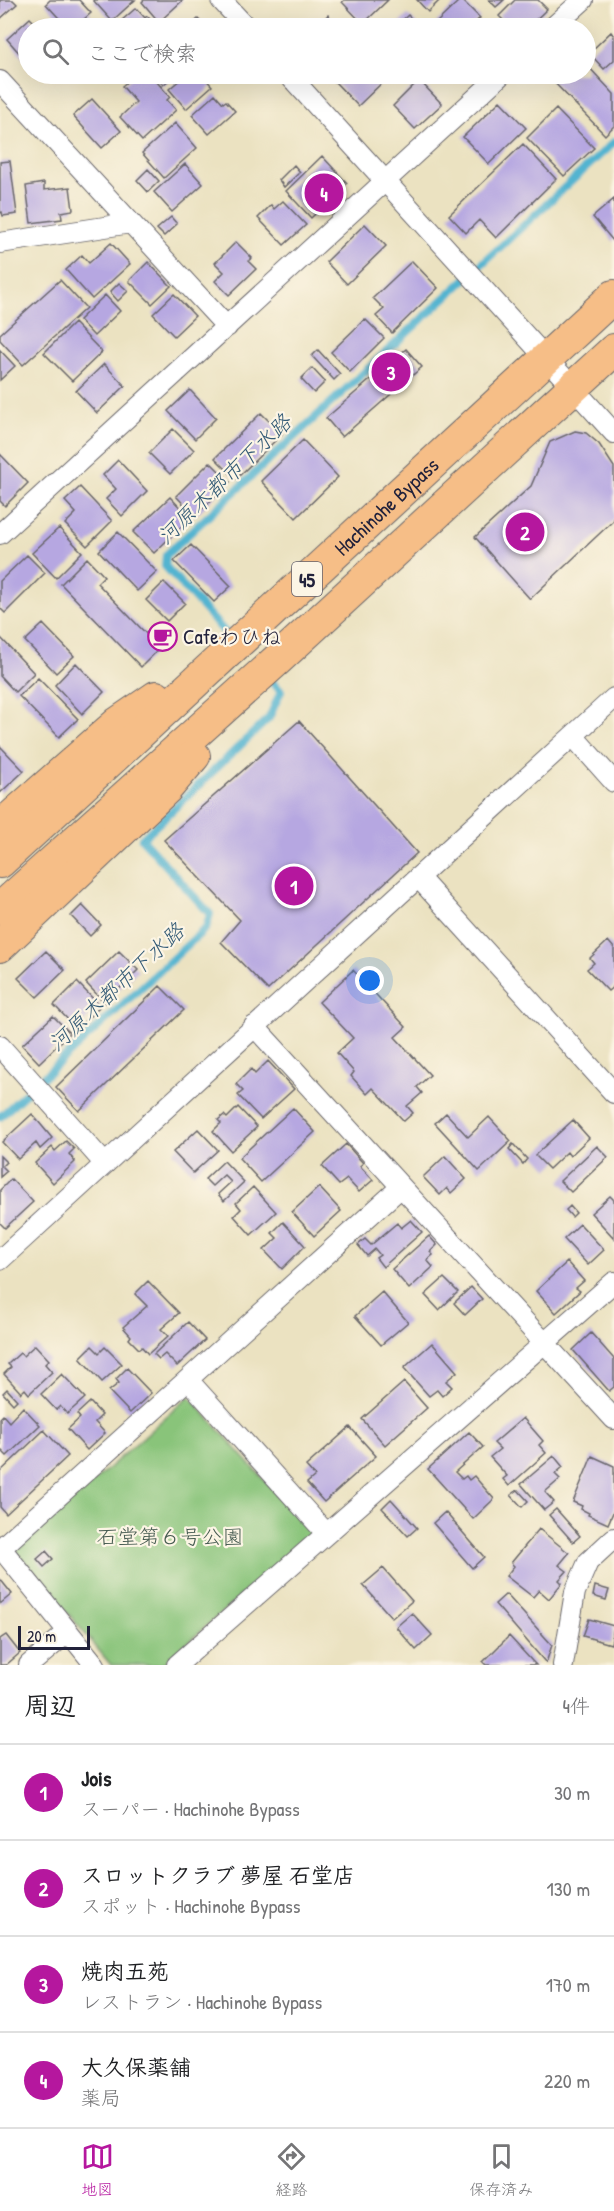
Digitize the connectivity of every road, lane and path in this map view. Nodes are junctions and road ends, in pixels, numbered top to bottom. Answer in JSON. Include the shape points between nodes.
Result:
{"nodes":[{"id":1,"x":221,"y":0,"type":"edge"},
{"id":2,"x":572,"y":4,"type":"edge"},
{"id":3,"x":238,"y":18,"type":"edge"},
{"id":4,"x":560,"y":18,"type":"edge"},
{"id":5,"x":0,"y":81,"type":"edge"},
{"id":6,"x":297,"y":84,"type":"edge"},
{"id":7,"x":491,"y":84,"type":"edge"},
{"id":8,"x":385,"y":179,"type":"junction"},
{"id":9,"x":131,"y":223,"type":"junction"},
{"id":10,"x":0,"y":243,"type":"edge"},
{"id":11,"x":614,"y":296,"type":"edge"},
{"id":12,"x":227,"y":327,"type":"junction"},
{"id":13,"x":614,"y":350,"type":"edge"},
{"id":14,"x":546,"y":359,"type":"junction"},
{"id":15,"x":572,"y":387,"type":"junction"},
{"id":16,"x":614,"y":433,"type":"edge"},
{"id":17,"x":0,"y":534,"type":"edge"},
{"id":18,"x":242,"y":639,"type":"junction"},
{"id":19,"x":277,"y":660,"type":"junction"},
{"id":20,"x":614,"y":698,"type":"edge"},
{"id":21,"x":573,"y":736,"type":"junction"},
{"id":22,"x":614,"y":782,"type":"edge"},
{"id":23,"x":0,"y":827,"type":"edge"},
{"id":24,"x":0,"y":862,"type":"edge"},
{"id":25,"x":418,"y":877,"type":"junction"},
{"id":26,"x":0,"y":909,"type":"edge"},
{"id":27,"x":0,"y":946,"type":"edge"},
{"id":28,"x":254,"y":1026,"type":"junction"},
{"id":29,"x":0,"y":1046,"type":"edge"},
{"id":30,"x":614,"y":1093,"type":"edge"},
{"id":31,"x":105,"y":1164,"type":"junction"},
{"id":32,"x":401,"y":1187,"type":"junction"},
{"id":33,"x":0,"y":1260,"type":"edge"},
{"id":34,"x":614,"y":1282,"type":"edge"},
{"id":35,"x":544,"y":1343,"type":"junction"},
{"id":36,"x":188,"y":1380,"type":"junction"},
{"id":37,"x":614,"y":1419,"type":"edge"},
{"id":38,"x":326,"y":1533,"type":"junction"},
{"id":39,"x":614,"y":1538,"type":"edge"},
{"id":40,"x":1,"y":1547,"type":"edge"},
{"id":41,"x":68,"y":1632,"type":"junction"},
{"id":42,"x":29,"y":1665,"type":"edge"},
{"id":43,"x":95,"y":1665,"type":"edge"},
{"id":44,"x":177,"y":1665,"type":"edge"},
{"id":45,"x":563,"y":1665,"type":"edge"}],
"edges":[{"from":1,"to":3,"type":"street"},
{"from":2,"to":4,"type":"street"},
{"from":5,"to":9,"type":"street"},
{"from":6,"to":8,"type":"street"},
{"from":7,"to":8,"type":"street"},
{"from":8,"to":12,"type":"street"},
{"from":8,"to":14,"type":"street"},
{"from":9,"to":10,"type":"street"},
{"from":9,"to":12,"type":"street"},
{"from":11,"to":14,"type":"highway","name":"Hachinohe Bypass","number":"45"},
{"from":12,"to":17,"type":"street"},
{"from":13,"to":15,"type":"highway","name":"Hachinohe Bypass","number":"45"},
{"from":14,"to":15,"type":"street"},
{"from":14,"to":18,"type":"highway","name":"Hachinohe Bypass","number":"45"},
{"from":15,"to":16,"type":"street"},
{"from":15,"to":19,"type":"highway","name":"Hachinohe Bypass","number":"45"},
{"from":18,"to":23,"type":"highway","via":[[118,723]]},
{"from":18,"to":24,"type":"highway","name":"Hachinohe Bypass","number":"45"},
{"from":19,"to":26,"type":"highway","name":"Hachinohe Bypass","number":"45"},
{"from":19,"to":27,"type":"highway","via":[[166,789]]},
{"from":20,"to":21,"type":"street"},
{"from":21,"to":22,"type":"street"},
{"from":21,"to":25,"type":"street"},
{"from":25,"to":28,"type":"street"},
{"from":25,"to":30,"type":"street"},
{"from":28,"to":31,"type":"street"},
{"from":28,"to":32,"type":"street"},
{"from":29,"to":31,"type":"street"},
{"from":31,"to":33,"type":"street"},
{"from":32,"to":35,"type":"street"},
{"from":32,"to":36,"type":"street"},
{"from":34,"to":35,"type":"street"},
{"from":35,"to":37,"type":"street"},
{"from":35,"to":38,"type":"street"},
{"from":36,"to":38,"type":"street"},
{"from":36,"to":40,"type":"street"},
{"from":38,"to":44,"type":"street"},
{"from":39,"to":45,"type":"street","via":[[588,1562],[575,1592]]},
{"from":40,"to":41,"type":"street"},
{"from":41,"to":42,"type":"street"},
{"from":41,"to":43,"type":"street"}]}
